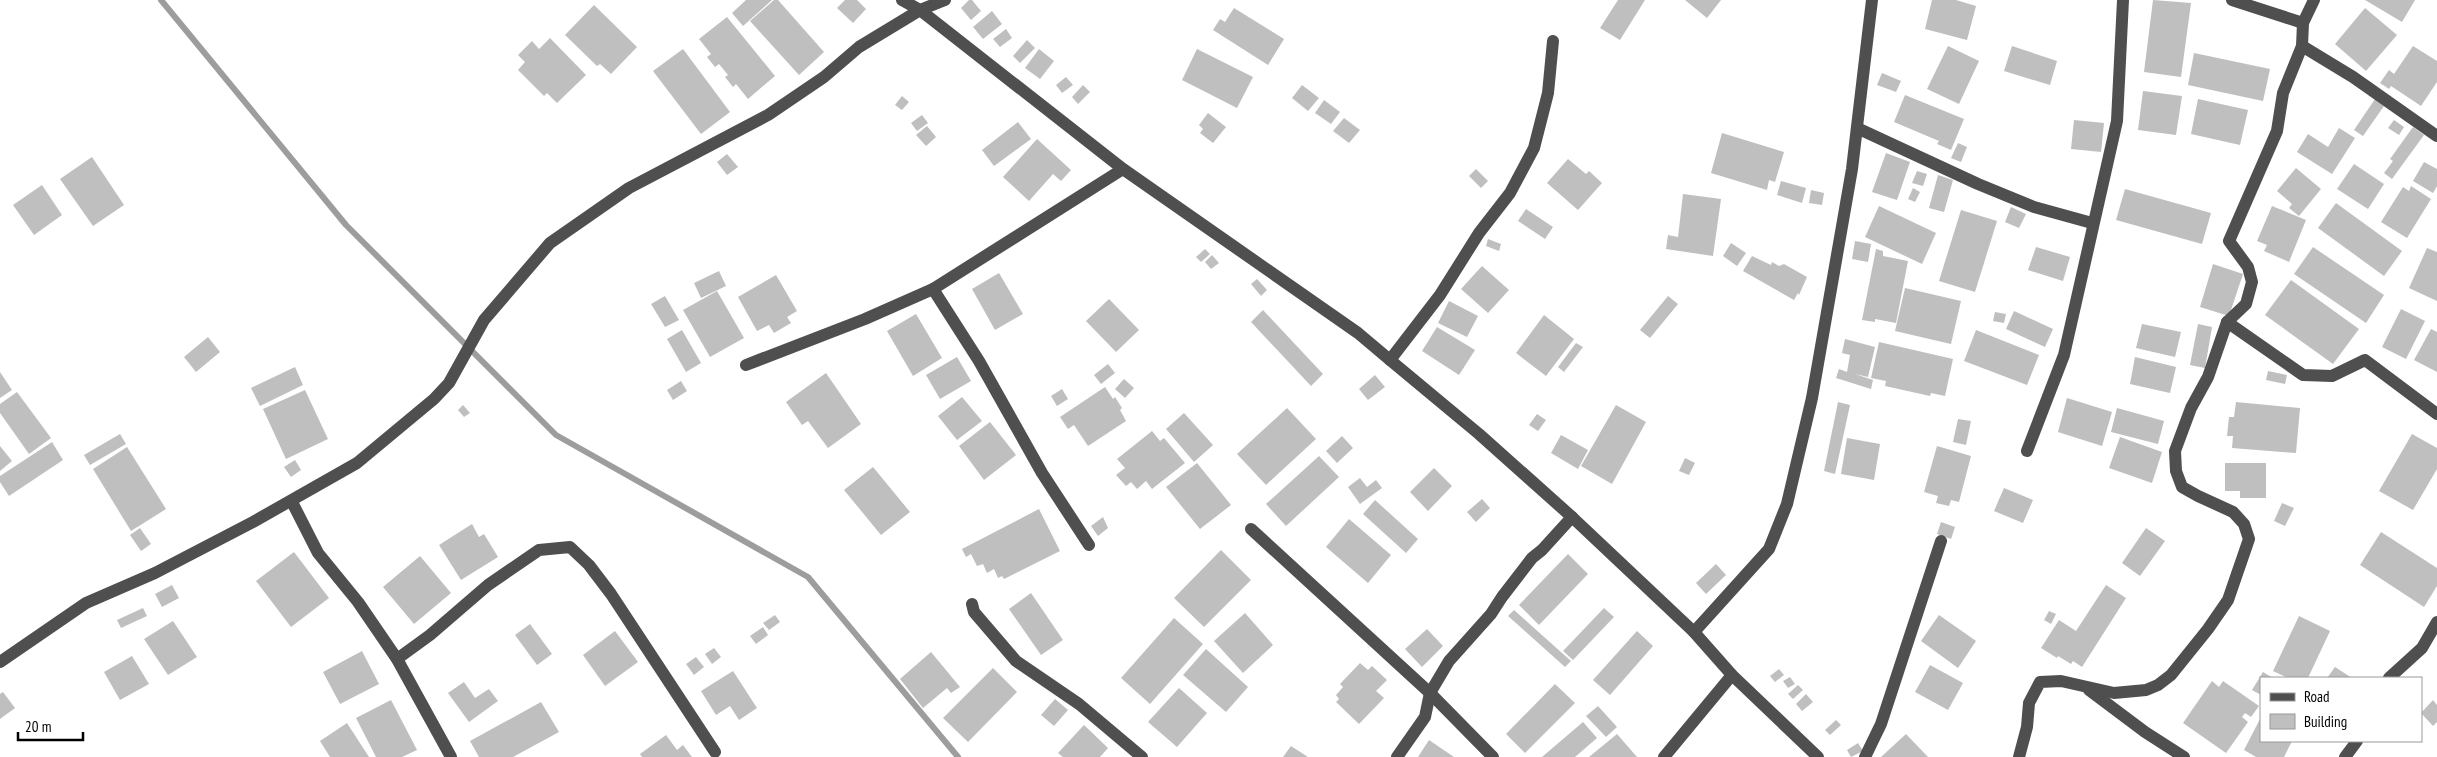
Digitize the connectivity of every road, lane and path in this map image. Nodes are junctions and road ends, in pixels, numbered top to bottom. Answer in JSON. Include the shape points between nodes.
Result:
{"nodes":[{"id":1,"x":902,"y":0,"type":"edge"},
{"id":2,"x":945,"y":0,"type":"edge"},
{"id":3,"x":1872,"y":0,"type":"edge"},
{"id":4,"x":2122,"y":0,"type":"edge"},
{"id":5,"x":2232,"y":0,"type":"edge"},
{"id":6,"x":2314,"y":0,"type":"edge"},
{"id":7,"x":920,"y":10,"type":"junction"},
{"id":8,"x":2303,"y":24,"type":"junction"},
{"id":9,"x":1553,"y":41,"type":"dead end"},
{"id":10,"x":2302,"y":46,"type":"junction"},
{"id":11,"x":1857,"y":128,"type":"junction"},
{"id":12,"x":2437,"y":136,"type":"edge"},
{"id":13,"x":1123,"y":169,"type":"junction"},
{"id":14,"x":2092,"y":223,"type":"junction"},
{"id":15,"x":933,"y":289,"type":"junction"},
{"id":16,"x":2227,"y":322,"type":"junction"},
{"id":17,"x":1390,"y":360,"type":"junction"},
{"id":18,"x":746,"y":365,"type":"dead end"},
{"id":19,"x":2437,"y":414,"type":"edge"},
{"id":20,"x":2027,"y":451,"type":"dead end"},
{"id":21,"x":292,"y":502,"type":"junction"},
{"id":22,"x":1572,"y":517,"type":"junction"},
{"id":23,"x":1251,"y":529,"type":"dead end"},
{"id":24,"x":1941,"y":541,"type":"dead end"},
{"id":25,"x":1089,"y":546,"type":"dead end"},
{"id":26,"x":972,"y":604,"type":"dead end"},
{"id":27,"x":2437,"y":622,"type":"edge"},
{"id":28,"x":1694,"y":632,"type":"junction"},
{"id":29,"x":396,"y":660,"type":"junction"},
{"id":30,"x":0,"y":662,"type":"edge"},
{"id":31,"x":1732,"y":675,"type":"junction"},
{"id":32,"x":2389,"y":677,"type":"edge"},
{"id":33,"x":2086,"y":688,"type":"junction"},
{"id":34,"x":1430,"y":693,"type":"junction"},
{"id":35,"x":2355,"y":742,"type":"edge"},
{"id":36,"x":715,"y":752,"type":"dead end"},
{"id":37,"x":451,"y":757,"type":"edge"},
{"id":38,"x":1142,"y":757,"type":"edge"},
{"id":39,"x":1397,"y":757,"type":"edge"},
{"id":40,"x":1493,"y":757,"type":"edge"},
{"id":41,"x":1664,"y":757,"type":"edge"},
{"id":42,"x":1818,"y":757,"type":"edge"},
{"id":43,"x":1865,"y":757,"type":"edge"},
{"id":44,"x":2019,"y":757,"type":"edge"},
{"id":45,"x":2184,"y":757,"type":"edge"},
{"id":46,"x":2346,"y":757,"type":"edge"}],
"edges":[{"from":1,"to":7,"type":"street"},
{"from":2,"to":7,"type":"street"},
{"from":3,"to":11,"type":"street"},
{"from":4,"to":14,"type":"street","via":[[2117,121]]},
{"from":5,"to":8,"type":"street"},
{"from":6,"to":8,"type":"street"},
{"from":7,"to":13,"type":"street"},
{"from":7,"to":21,"type":"street","via":[[859,47],[768,115],[629,188],[550,243],[484,320],[449,383],[434,399],[357,463]]},
{"from":8,"to":10,"type":"street"},
{"from":9,"to":17,"type":"street","via":[[1548,93],[1534,148],[1510,193],[1479,232],[1440,295]]},
{"from":10,"to":12,"type":"street"},
{"from":10,"to":16,"type":"street","via":[[2283,93],[2277,131],[2229,241],[2248,267],[2252,282],[2246,304]]},
{"from":11,"to":14,"type":"street","via":[[1994,191],[2034,207]]},
{"from":11,"to":28,"type":"street","via":[[1812,398],[1786,504],[1769,550]]},
{"from":13,"to":15,"type":"street"},
{"from":13,"to":17,"type":"street","via":[[1358,333]]},
{"from":14,"to":20,"type":"street","via":[[2064,355]]},
{"from":15,"to":18,"type":"street"},
{"from":15,"to":25,"type":"street"},
{"from":16,"to":19,"type":"street","via":[[2303,375],[2332,376],[2365,360]]},
{"from":16,"to":33,"type":"street","via":[[2208,377],[2191,408],[2175,451],[2176,470],[2182,487],[2233,512],[2244,524],[2249,539],[2238,575],[2228,600],[2208,629],[2171,675],[2158,685],[2146,690],[2114,693]]},
{"from":17,"to":22,"type":"street"},
{"from":21,"to":29,"type":"street","via":[[318,553],[358,602]]},
{"from":21,"to":30,"type":"street","via":[[155,573],[86,603]]},
{"from":22,"to":28,"type":"street"},
{"from":22,"to":34,"type":"street","via":[[1532,558],[1491,614],[1449,661]]},
{"from":23,"to":34,"type":"street"},
{"from":24,"to":43,"type":"street","via":[[1881,724]]},
{"from":26,"to":38,"type":"street","via":[[974,612],[1016,661],[1080,704]]},
{"from":27,"to":32,"type":"street","via":[[2422,648]]},
{"from":28,"to":31,"type":"street"},
{"from":29,"to":36,"type":"street","via":[[488,586],[539,550],[570,547],[611,594]]},
{"from":29,"to":37,"type":"street"},
{"from":31,"to":41,"type":"street"},
{"from":31,"to":42,"type":"street"},
{"from":33,"to":44,"type":"street","via":[[2061,681],[2040,682],[2029,703]]},
{"from":33,"to":45,"type":"street"},
{"from":34,"to":39,"type":"street","via":[[1425,717]]},
{"from":34,"to":40,"type":"street"},
{"from":35,"to":46,"type":"street"}]}
